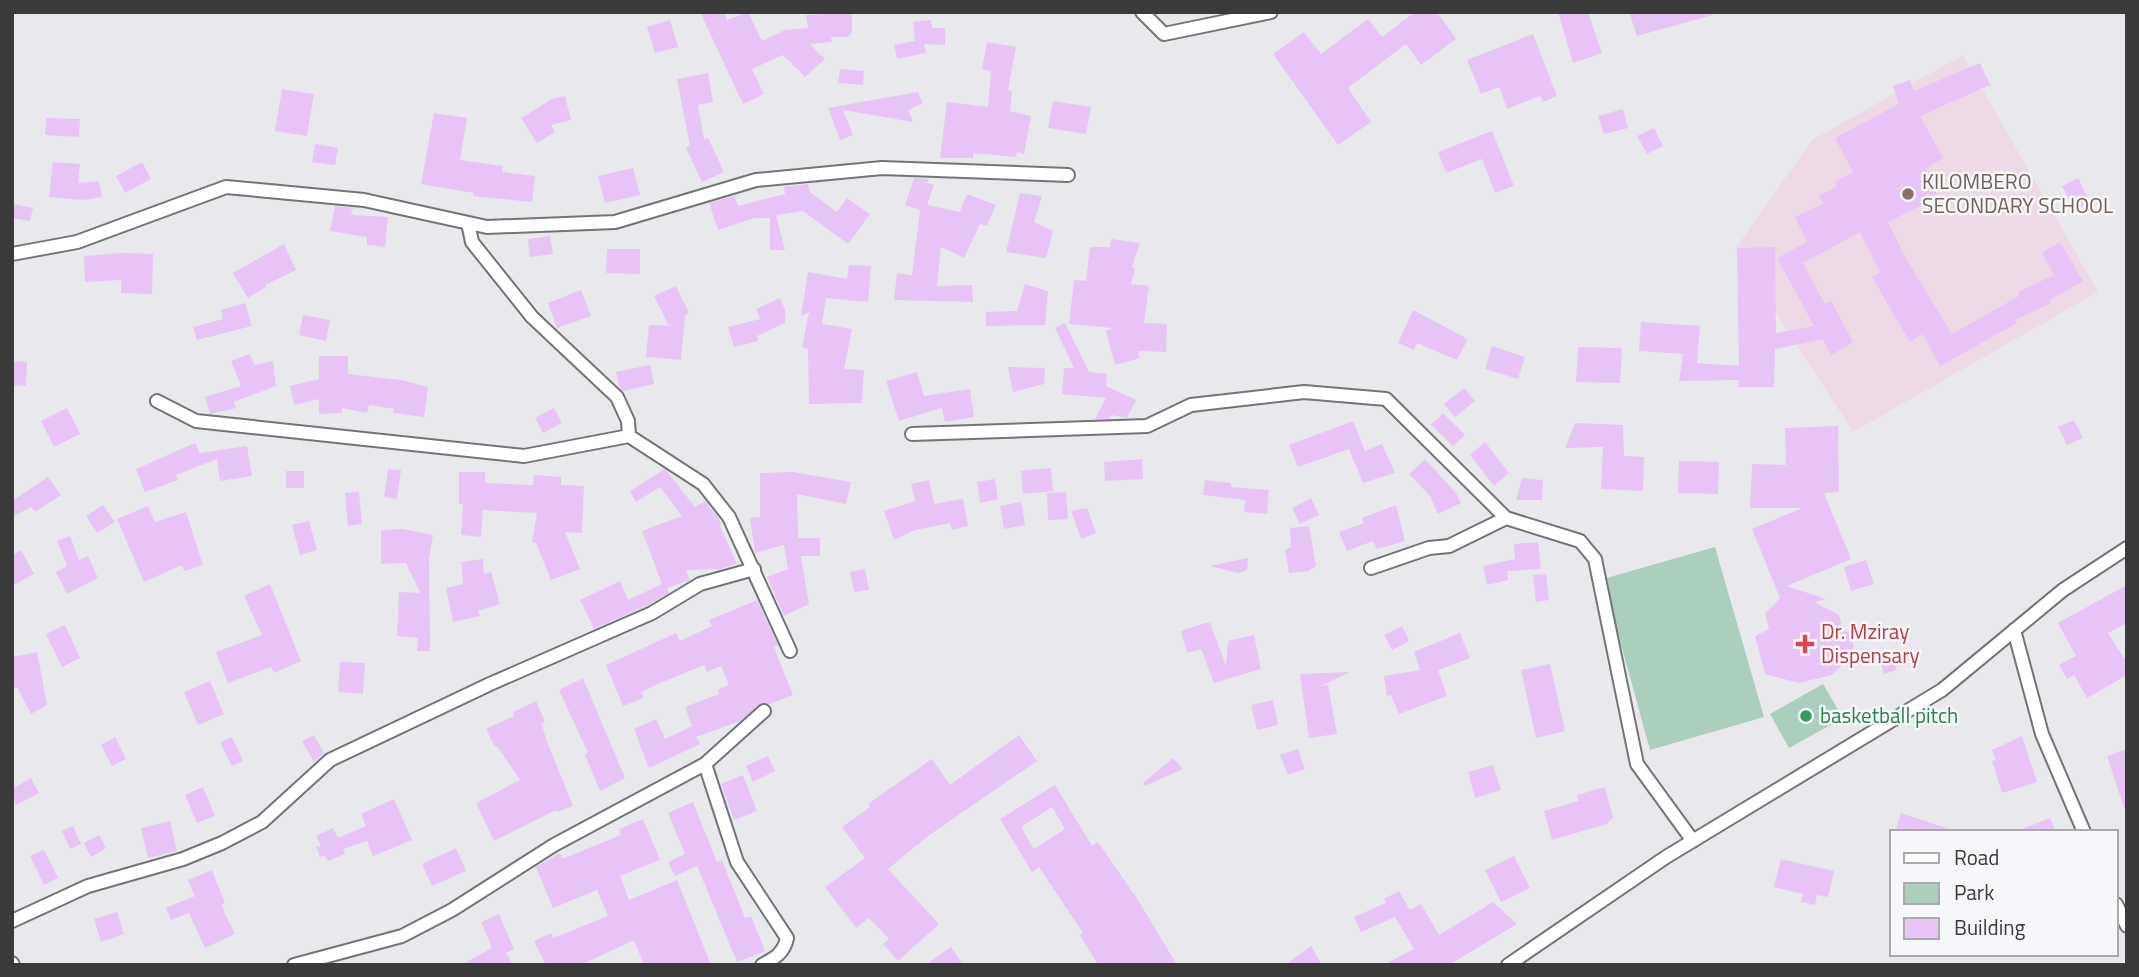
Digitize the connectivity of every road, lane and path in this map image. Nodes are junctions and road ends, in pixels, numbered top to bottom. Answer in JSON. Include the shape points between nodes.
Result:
{"nodes":[{"id":1,"x":1142,"y":12,"type":"edge"},
{"id":2,"x":1272,"y":12,"type":"edge"},
{"id":3,"x":1068,"y":175,"type":"dead end"},
{"id":4,"x":468,"y":223,"type":"junction"},
{"id":5,"x":12,"y":254,"type":"edge"},
{"id":6,"x":157,"y":401,"type":"dead end"},
{"id":7,"x":912,"y":434,"type":"dead end"},
{"id":8,"x":629,"y":436,"type":"junction"},
{"id":9,"x":1506,"y":518,"type":"junction"},
{"id":10,"x":2127,"y":548,"type":"edge"},
{"id":11,"x":1371,"y":568,"type":"dead end"},
{"id":12,"x":754,"y":569,"type":"junction"},
{"id":13,"x":2014,"y":630,"type":"junction"},
{"id":14,"x":790,"y":651,"type":"dead end"},
{"id":15,"x":764,"y":711,"type":"dead end"},
{"id":16,"x":705,"y":764,"type":"junction"},
{"id":17,"x":2083,"y":830,"type":"edge"},
{"id":18,"x":1693,"y":841,"type":"junction"},
{"id":19,"x":2118,"y":908,"type":"edge"},
{"id":20,"x":12,"y":921,"type":"edge"},
{"id":21,"x":2127,"y":926,"type":"edge"},
{"id":22,"x":294,"y":965,"type":"edge"},
{"id":23,"x":762,"y":965,"type":"edge"},
{"id":24,"x":1508,"y":965,"type":"edge"}],
"edges":[{"from":1,"to":2,"type":"street","via":[[1164,34]]},
{"from":3,"to":4,"type":"street","via":[[882,168],[757,180],[615,222],[487,227]]},
{"from":4,"to":5,"type":"street","via":[[364,200],[226,187],[77,242]]},
{"from":4,"to":8,"type":"street","via":[[472,242],[532,317],[617,397]]},
{"from":6,"to":8,"type":"street","via":[[197,421],[524,456]]},
{"from":7,"to":9,"type":"street","via":[[1147,426],[1191,405],[1304,392],[1387,400]]},
{"from":8,"to":12,"type":"street","via":[[703,484],[729,517]]},
{"from":9,"to":11,"type":"street","via":[[1449,546],[1429,548]]},
{"from":9,"to":18,"type":"street","via":[[1580,541],[1595,559],[1637,764]]},
{"from":10,"to":13,"type":"street","via":[[2063,590]]},
{"from":12,"to":14,"type":"street"},
{"from":12,"to":20,"type":"street","via":[[700,584],[652,613],[330,760],[262,822],[222,844],[88,886]]},
{"from":13,"to":17,"type":"street","via":[[2042,734]]},
{"from":13,"to":18,"type":"street","via":[[1942,690]]},
{"from":15,"to":16,"type":"street"},
{"from":16,"to":22,"type":"street","via":[[554,845],[402,936]]},
{"from":16,"to":23,"type":"street","via":[[737,862],[787,938],[779,956]]},
{"from":18,"to":24,"type":"street"},
{"from":19,"to":21,"type":"street"}]}
